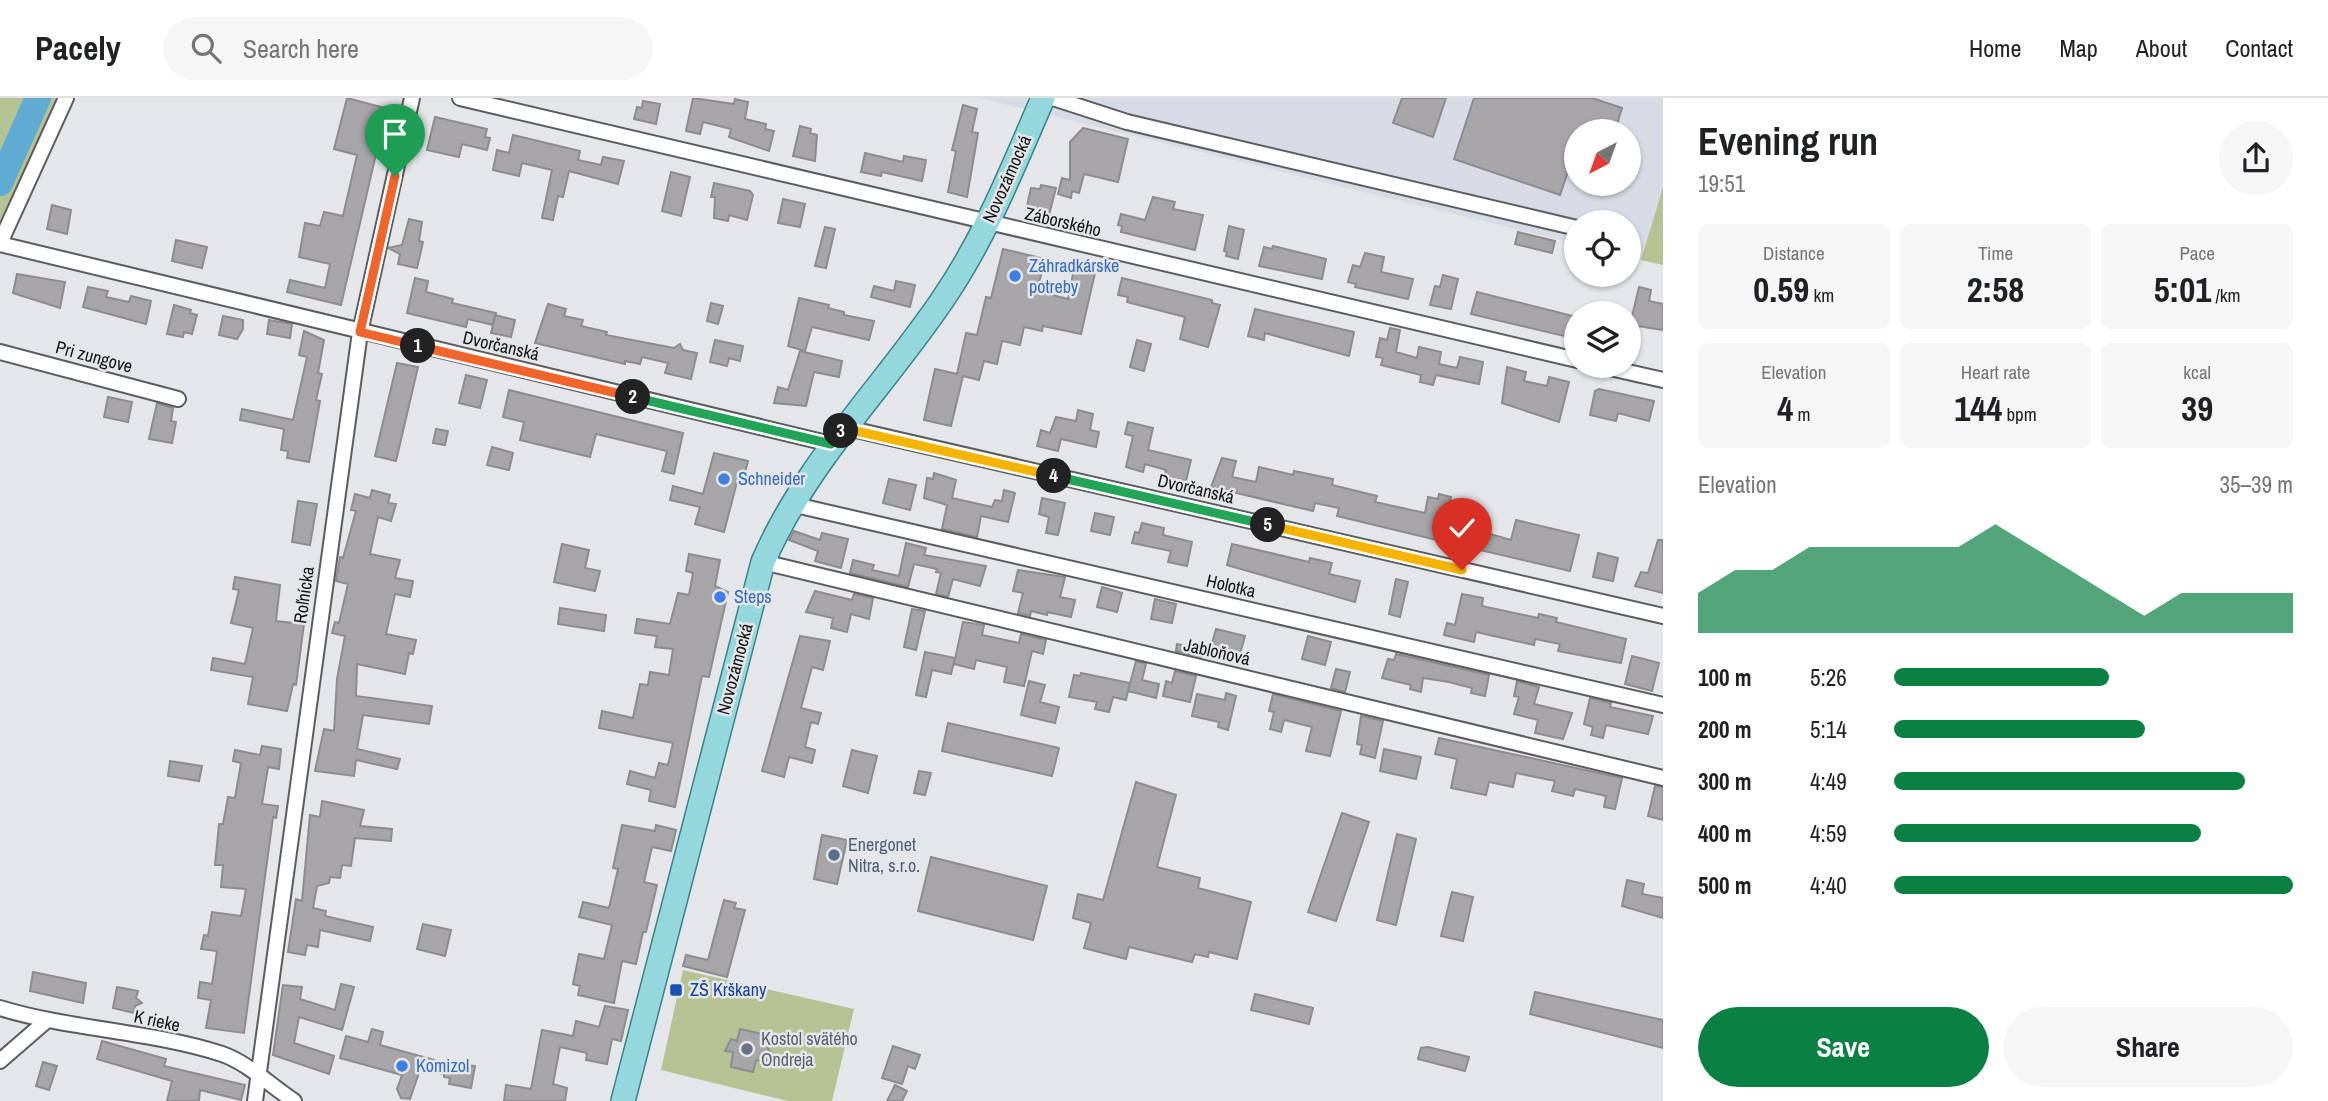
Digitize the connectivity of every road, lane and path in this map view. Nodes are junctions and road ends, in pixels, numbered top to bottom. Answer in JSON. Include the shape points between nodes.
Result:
{"nodes":[{"id":1,"x":66,"y":98,"type":"edge"},
{"id":2,"x":412,"y":98,"type":"edge"},
{"id":3,"x":460,"y":98,"type":"edge"},
{"id":4,"x":1043,"y":98,"type":"edge"},
{"id":5,"x":1053,"y":98,"type":"edge"},
{"id":6,"x":988,"y":224,"type":"junction"},
{"id":7,"x":1564,"y":225,"type":"edge"},
{"id":8,"x":0,"y":243,"type":"edge"},
{"id":9,"x":360,"y":332,"type":"junction"},
{"id":10,"x":0,"y":352,"type":"edge"},
{"id":11,"x":1564,"y":357,"type":"edge"},
{"id":12,"x":1641,"y":375,"type":"edge"},
{"id":13,"x":1663,"y":380,"type":"edge"},
{"id":14,"x":178,"y":399,"type":"dead end"},
{"id":15,"x":837,"y":436,"type":"junction"},
{"id":16,"x":791,"y":504,"type":"junction"},
{"id":17,"x":763,"y":562,"type":"junction"},
{"id":18,"x":1663,"y":616,"type":"edge"},
{"id":19,"x":1663,"y":705,"type":"edge"},
{"id":20,"x":1663,"y":778,"type":"edge"},
{"id":21,"x":0,"y":1008,"type":"edge"},
{"id":22,"x":45,"y":1022,"type":"junction"},
{"id":23,"x":0,"y":1062,"type":"edge"},
{"id":24,"x":257,"y":1075,"type":"junction"},
{"id":25,"x":255,"y":1101,"type":"edge"},
{"id":26,"x":294,"y":1101,"type":"edge"},
{"id":27,"x":623,"y":1101,"type":"edge"}],
"edges":[{"from":1,"to":8,"type":"street"},
{"from":2,"to":9,"type":"street","name":"Roľnícka"},
{"from":3,"to":6,"type":"street","name":"Záborského"},
{"from":4,"to":6,"type":"main road","name":"Novozámocká"},
{"from":5,"to":7,"type":"street","via":[[1127,121]]},
{"from":6,"to":11,"type":"street","name":"Záborského"},
{"from":6,"to":15,"type":"main road","name":"Novozámocká","via":[[944,298]]},
{"from":8,"to":9,"type":"street","name":"Dvorčanská"},
{"from":9,"to":15,"type":"street","name":"Dvorčanská"},
{"from":9,"to":24,"type":"street","name":"Roľnícka"},
{"from":10,"to":14,"type":"street","name":"Pri zungove"},
{"from":12,"to":13,"type":"street"},
{"from":15,"to":16,"type":"main road","name":"Novozámocká"},
{"from":15,"to":18,"type":"street","name":"Dvorčanská"},
{"from":16,"to":17,"type":"main road","name":"Novozámocká"},
{"from":16,"to":19,"type":"street","name":"Holotka"},
{"from":17,"to":20,"type":"street","name":"Jabloňová"},
{"from":17,"to":27,"type":"main road","name":"Novozámocká"},
{"from":21,"to":22,"type":"street","name":"K rieke"},
{"from":22,"to":23,"type":"street"},
{"from":22,"to":24,"type":"street","name":"K rieke","via":[[223,1054]]},
{"from":24,"to":25,"type":"street","name":"Roľnícka"},
{"from":24,"to":26,"type":"street","name":"K rieke"}]}
